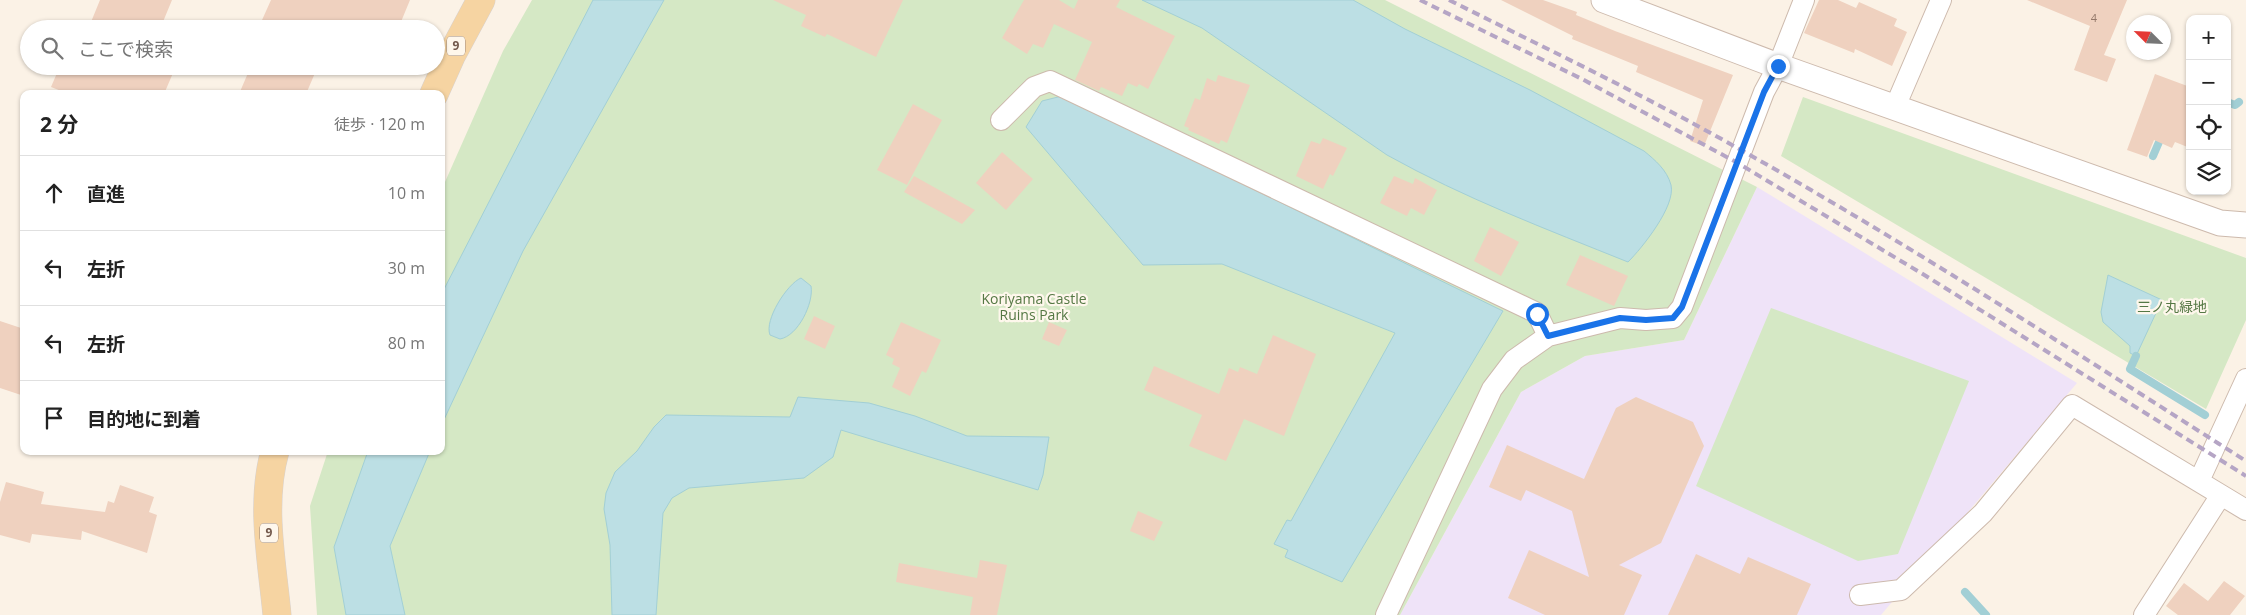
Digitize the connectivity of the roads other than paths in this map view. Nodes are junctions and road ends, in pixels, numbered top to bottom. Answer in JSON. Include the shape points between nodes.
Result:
{"nodes":[{"id":1,"x":481,"y":0,"type":"edge"},
{"id":2,"x":1604,"y":0,"type":"edge"},
{"id":3,"x":1804,"y":0,"type":"edge"},
{"id":4,"x":1941,"y":0,"type":"edge"},
{"id":5,"x":1778,"y":66,"type":"junction"},
{"id":6,"x":445,"y":69,"type":"edge"},
{"id":7,"x":442,"y":75,"type":"edge"},
{"id":8,"x":436,"y":90,"type":"edge"},
{"id":9,"x":1895,"y":107,"type":"junction"},
{"id":10,"x":1001,"y":120,"type":"dead end"},
{"id":11,"x":2246,"y":224,"type":"edge"},
{"id":12,"x":1548,"y":336,"type":"junction"},
{"id":13,"x":2246,"y":379,"type":"edge"},
{"id":14,"x":274,"y":455,"type":"edge"},
{"id":15,"x":2199,"y":481,"type":"junction"},
{"id":16,"x":2220,"y":495,"type":"junction"},
{"id":17,"x":2246,"y":510,"type":"edge"},
{"id":18,"x":1860,"y":595,"type":"dead end"},
{"id":19,"x":277,"y":615,"type":"edge"},
{"id":20,"x":1386,"y":615,"type":"edge"},
{"id":21,"x":2144,"y":615,"type":"edge"}],
"edges":[{"from":1,"to":6,"type":"main road","number":"9"},
{"from":2,"to":5,"type":"street"},
{"from":3,"to":5,"type":"street"},
{"from":4,"to":9,"type":"street"},
{"from":5,"to":9,"type":"street"},
{"from":5,"to":12,"type":"street","via":[[1761,100],[1682,307],[1673,318],[1620,318]]},
{"from":7,"to":8,"type":"main road","number":"9"},
{"from":9,"to":11,"type":"street","via":[[2220,223]]},
{"from":10,"to":12,"type":"street","via":[[1034,87],[1050,82],[1537,314]]},
{"from":12,"to":20,"type":"street","via":[[1514,360],[1492,389]]},
{"from":13,"to":15,"type":"street"},
{"from":14,"to":19,"type":"main road","number":"9","via":[[268,508]]},
{"from":15,"to":16,"type":"street"},
{"from":15,"to":18,"type":"street","via":[[2072,405],[1983,513],[1901,590]]},
{"from":16,"to":17,"type":"street"},
{"from":16,"to":21,"type":"street"}]}
